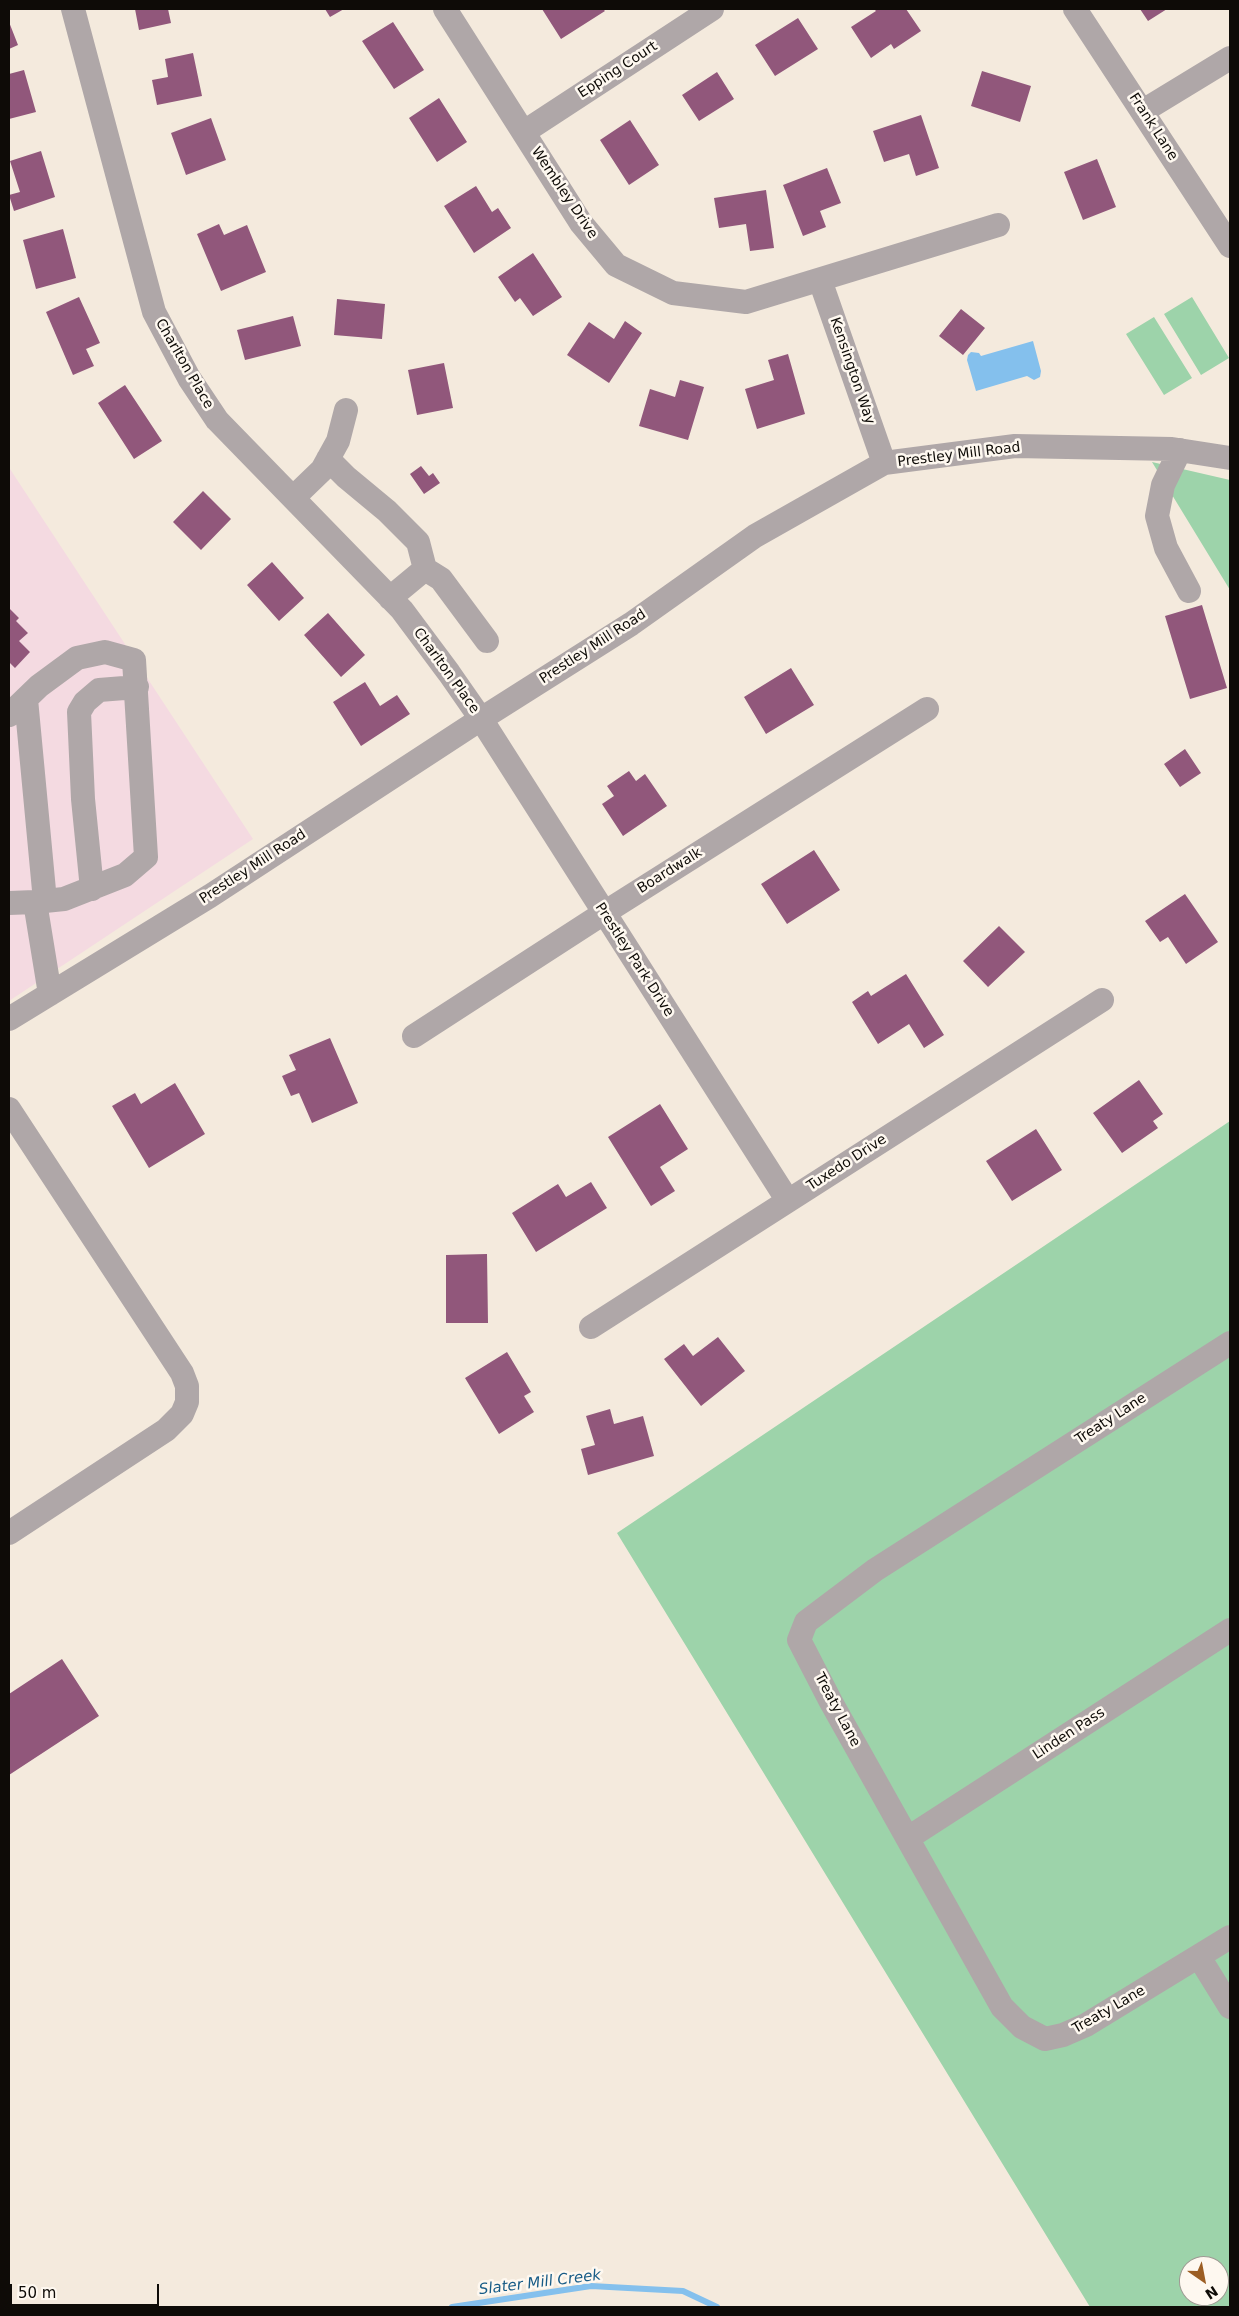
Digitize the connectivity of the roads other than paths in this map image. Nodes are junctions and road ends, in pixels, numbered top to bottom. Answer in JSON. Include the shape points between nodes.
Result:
{"nodes":[{"id":1,"x":73,"y":9,"type":"edge"},
{"id":2,"x":445,"y":9,"type":"edge"},
{"id":3,"x":712,"y":9,"type":"edge"},
{"id":4,"x":1075,"y":9,"type":"edge"},
{"id":5,"x":1230,"y":58,"type":"edge"},
{"id":6,"x":1143,"y":111,"type":"junction"},
{"id":7,"x":524,"y":132,"type":"junction"},
{"id":8,"x":998,"y":225,"type":"dead end"},
{"id":9,"x":1230,"y":246,"type":"edge"},
{"id":10,"x":820,"y":280,"type":"junction"},
{"id":11,"x":346,"y":410,"type":"dead end"},
{"id":12,"x":1180,"y":450,"type":"junction"},
{"id":13,"x":1230,"y":458,"type":"edge"},
{"id":14,"x":328,"y":459,"type":"junction"},
{"id":15,"x":884,"y":463,"type":"junction"},
{"id":16,"x":293,"y":498,"type":"junction"},
{"id":17,"x":425,"y":569,"type":"junction"},
{"id":18,"x":1189,"y":591,"type":"dead end"},
{"id":19,"x":390,"y":598,"type":"junction"},
{"id":20,"x":486,"y":640,"type":"dead end"},
{"id":21,"x":137,"y":687,"type":"junction"},
{"id":22,"x":26,"y":699,"type":"junction"},
{"id":23,"x":927,"y":709,"type":"dead end"},
{"id":24,"x":9,"y":715,"type":"edge"},
{"id":25,"x":480,"y":719,"type":"junction"},
{"id":26,"x":92,"y":889,"type":"junction"},
{"id":27,"x":40,"y":901,"type":"junction"},
{"id":28,"x":9,"y":903,"type":"edge"},
{"id":29,"x":604,"y":913,"type":"junction"},
{"id":30,"x":50,"y":994,"type":"junction"},
{"id":31,"x":1102,"y":1000,"type":"dead end"},
{"id":32,"x":9,"y":1019,"type":"edge"},
{"id":33,"x":414,"y":1036,"type":"dead end"},
{"id":34,"x":9,"y":1109,"type":"edge"},
{"id":35,"x":788,"y":1201,"type":"junction"},
{"id":36,"x":591,"y":1327,"type":"dead end"},
{"id":37,"x":1230,"y":1343,"type":"edge"},
{"id":38,"x":9,"y":1533,"type":"edge"},
{"id":39,"x":1230,"y":1630,"type":"edge"},
{"id":40,"x":908,"y":1838,"type":"junction"},
{"id":41,"x":1230,"y":1937,"type":"edge"},
{"id":42,"x":1200,"y":1957,"type":"junction"},
{"id":43,"x":1230,"y":2007,"type":"edge"}],
"edges":[{"from":1,"to":16,"type":"street","name":"Charlton Place","via":[[154,312],[189,378],[217,420]]},
{"from":2,"to":7,"type":"street","name":"Wembley Drive"},
{"from":3,"to":7,"type":"street","name":"Epping Court"},
{"from":4,"to":6,"type":"street","name":"Frank Lane"},
{"from":5,"to":6,"type":"street"},
{"from":6,"to":9,"type":"street","name":"Frank Lane"},
{"from":7,"to":10,"type":"street","name":"Wembley Drive","via":[[581,223],[616,265],[673,293],[746,302]]},
{"from":8,"to":10,"type":"street","name":"Wembley Drive"},
{"from":10,"to":15,"type":"street","name":"Kensington Way"},
{"from":11,"to":14,"type":"street","via":[[338,441]]},
{"from":12,"to":13,"type":"street","name":"Prestley Mill Road"},
{"from":12,"to":15,"type":"street","name":"Prestley Mill Road","via":[[1015,446]]},
{"from":12,"to":18,"type":"street","via":[[1163,485],[1157,516],[1166,548]]},
{"from":14,"to":16,"type":"street","via":[[322,470]]},
{"from":14,"to":17,"type":"street","via":[[418,542]]},
{"from":15,"to":25,"type":"street","name":"Prestley Mill Road","via":[[755,536],[631,624]]},
{"from":16,"to":19,"type":"street","name":"Charlton Place"},
{"from":17,"to":19,"type":"street"},
{"from":17,"to":20,"type":"street","via":[[441,579]]},
{"from":19,"to":25,"type":"street","name":"Charlton Place","via":[[449,673]]},
{"from":21,"to":22,"type":"street","via":[[134,660],[105,652],[77,658]]},
{"from":21,"to":26,"type":"street","via":[[146,857],[125,876]]},
{"from":21,"to":26,"type":"street","via":[[99,690],[79,712]]},
{"from":22,"to":24,"type":"street"},
{"from":22,"to":27,"type":"street"},
{"from":23,"to":29,"type":"street","name":"Boardwalk"},
{"from":25,"to":29,"type":"street","name":"Prestley Park Drive"},
{"from":25,"to":30,"type":"street","name":"Prestley Mill Road","via":[[210,896]]},
{"from":26,"to":27,"type":"street","via":[[64,899]]},
{"from":27,"to":28,"type":"street"},
{"from":27,"to":30,"type":"street"},
{"from":29,"to":33,"type":"street","name":"Boardwalk"},
{"from":29,"to":35,"type":"street","name":"Prestley Park Drive"},
{"from":30,"to":32,"type":"street","name":"Prestley Mill Road"},
{"from":31,"to":35,"type":"street","name":"Tuxedo Drive"},
{"from":34,"to":38,"type":"street","via":[[182,1373],[187,1386],[182,1414],[166,1430]]},
{"from":35,"to":36,"type":"street","name":"Tuxedo Drive"},
{"from":37,"to":40,"type":"street","name":"Treaty Lane","via":[[875,1570],[806,1622],[799,1640]]},
{"from":39,"to":40,"type":"street","name":"Linden Pass"},
{"from":40,"to":42,"type":"street","name":"Treaty Lane","via":[[1002,2007],[1022,2027],[1045,2040],[1086,2025]]},
{"from":41,"to":42,"type":"street","name":"Treaty Lane"},
{"from":42,"to":43,"type":"street"}]}
